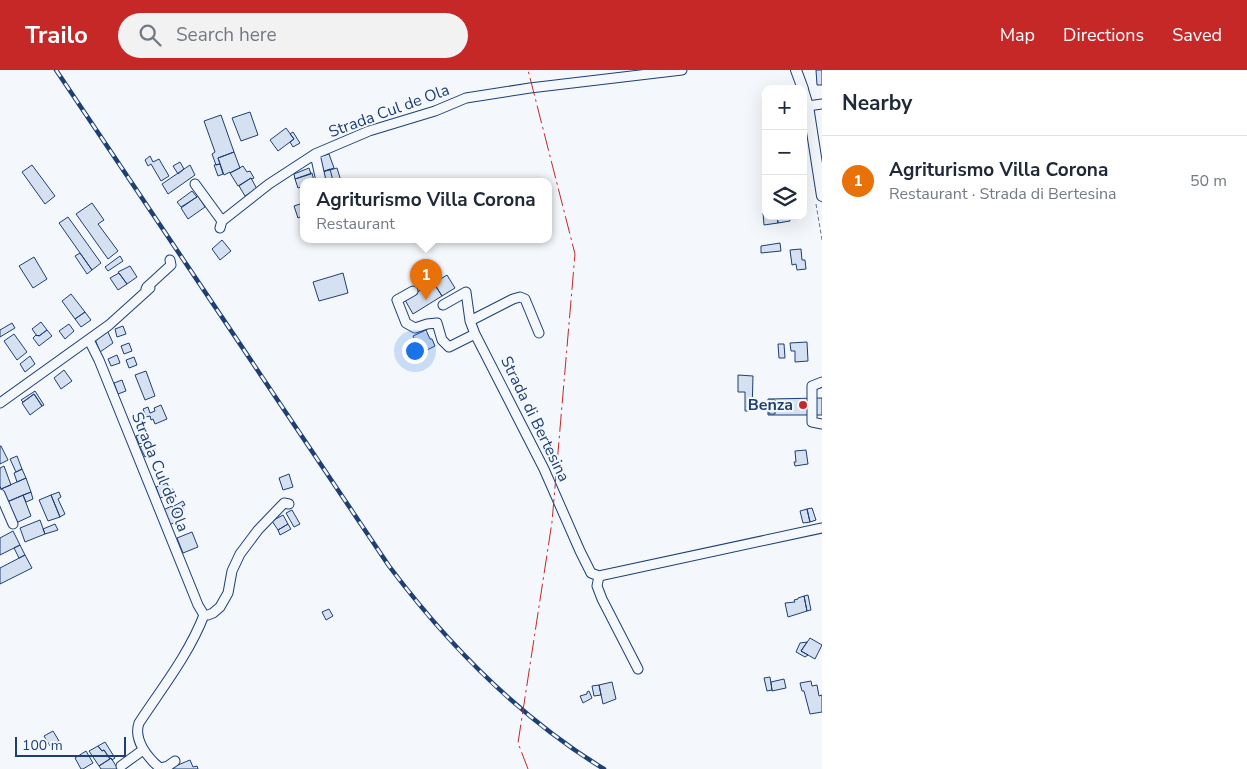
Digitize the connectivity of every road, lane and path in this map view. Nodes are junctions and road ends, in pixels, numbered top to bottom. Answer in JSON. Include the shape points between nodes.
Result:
{"nodes":[{"id":1,"x":682,"y":70,"type":"edge"},
{"id":2,"x":796,"y":70,"type":"edge"},
{"id":3,"x":802,"y":85,"type":"edge"},
{"id":4,"x":807,"y":103,"type":"edge"},
{"id":5,"x":822,"y":104,"type":"edge"},
{"id":6,"x":808,"y":106,"type":"junction"},
{"id":7,"x":315,"y":154,"type":"junction"},
{"id":8,"x":320,"y":178,"type":"edge"},
{"id":9,"x":195,"y":184,"type":"dead end"},
{"id":10,"x":822,"y":196,"type":"edge"},
{"id":11,"x":170,"y":260,"type":"dead end"},
{"id":12,"x":413,"y":291,"type":"dead end"},
{"id":13,"x":443,"y":305,"type":"dead end"},
{"id":14,"x":470,"y":321,"type":"junction"},
{"id":15,"x":539,"y":333,"type":"dead end"},
{"id":16,"x":475,"y":334,"type":"junction"},
{"id":17,"x":89,"y":340,"type":"junction"},
{"id":18,"x":822,"y":382,"type":"edge"},
{"id":19,"x":0,"y":402,"type":"edge"},
{"id":20,"x":822,"y":424,"type":"edge"},
{"id":21,"x":0,"y":494,"type":"edge"},
{"id":22,"x":289,"y":504,"type":"dead end"},
{"id":23,"x":13,"y":524,"type":"dead end"},
{"id":24,"x":822,"y":528,"type":"edge"},
{"id":25,"x":599,"y":576,"type":"junction"},
{"id":26,"x":204,"y":615,"type":"junction"},
{"id":27,"x":638,"y":669,"type":"dead end"},
{"id":28,"x":143,"y":750,"type":"junction"},
{"id":29,"x":175,"y":761,"type":"dead end"},
{"id":30,"x":121,"y":766,"type":"dead end"}],
"edges":[{"from":1,"to":7,"type":"street","name":"Strada Cul de Ola","via":[[466,98],[368,131]]},
{"from":2,"to":3,"type":"main road"},
{"from":4,"to":6,"type":"main road"},
{"from":5,"to":6,"type":"street"},
{"from":6,"to":10,"type":"main road"},
{"from":7,"to":8,"type":"street","name":"Strada Cul de Ola"},
{"from":7,"to":9,"type":"street","name":"Strada Cul de Ola","via":[[266,180],[221,224]]},
{"from":11,"to":17,"type":"street","via":[[171,265],[155,276],[147,290]]},
{"from":12,"to":16,"type":"street","via":[[397,300],[406,323],[415,328],[437,323],[442,340],[449,347]]},
{"from":13,"to":14,"type":"street","name":"Strada di Bertesina","via":[[466,292]]},
{"from":14,"to":15,"type":"street","via":[[520,297],[525,299]]},
{"from":14,"to":16,"type":"street","name":"Strada di Bertesina"},
{"from":16,"to":25,"type":"street","name":"Strada di Bertesina","via":[[544,469],[591,573]]},
{"from":17,"to":19,"type":"street"},
{"from":17,"to":26,"type":"street","name":"Strada Cul de Ola"},
{"from":18,"to":20,"type":"street","via":[[812,386],[812,422]]},
{"from":21,"to":23,"type":"street"},
{"from":22,"to":26,"type":"street","via":[[284,503],[251,538],[235,564],[228,593],[220,607]]},
{"from":24,"to":25,"type":"street"},
{"from":25,"to":27,"type":"street","via":[[597,586],[602,599]]},
{"from":26,"to":28,"type":"street","via":[[190,644],[139,723]]},
{"from":28,"to":29,"type":"street","via":[[160,768]]},
{"from":28,"to":30,"type":"street"}]}
